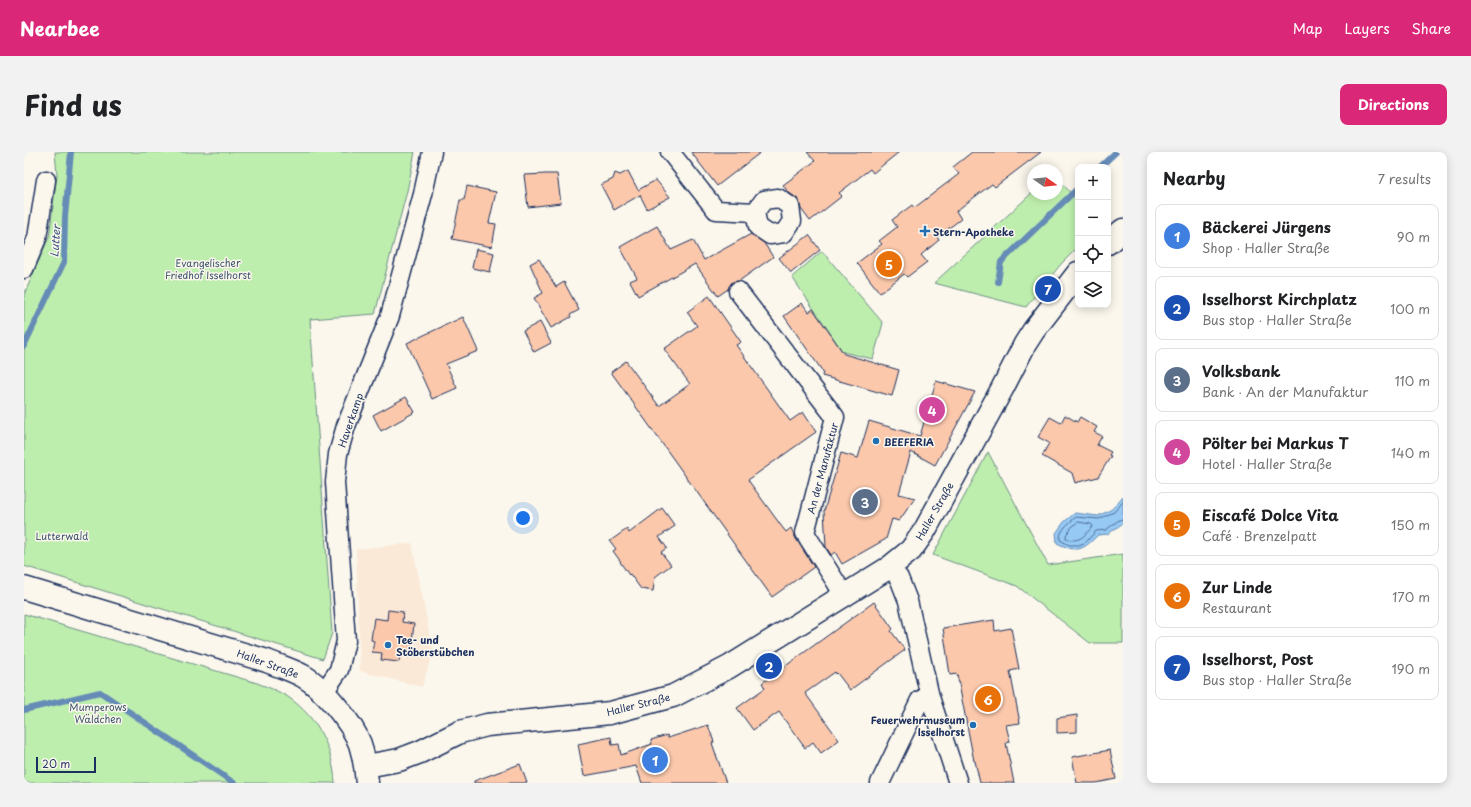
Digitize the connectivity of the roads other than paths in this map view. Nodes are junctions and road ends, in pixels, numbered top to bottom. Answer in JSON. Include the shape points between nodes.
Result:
{"nodes":[{"id":1,"x":432,"y":152,"type":"edge"},
{"id":2,"x":670,"y":152,"type":"edge"},
{"id":3,"x":46,"y":180,"type":"dead end"},
{"id":4,"x":755,"y":212,"type":"dead end"},
{"id":5,"x":1123,"y":230,"type":"edge"},
{"id":6,"x":1111,"y":240,"type":"edge"},
{"id":7,"x":24,"y":269,"type":"edge"},
{"id":8,"x":1075,"y":277,"type":"edge"},
{"id":9,"x":738,"y":291,"type":"dead end"},
{"id":10,"x":890,"y":566,"type":"junction"},
{"id":11,"x":24,"y":588,"type":"edge"},
{"id":12,"x":844,"y":595,"type":"junction"},
{"id":13,"x":324,"y":692,"type":"junction"},
{"id":14,"x":930,"y":697,"type":"junction"},
{"id":15,"x":367,"y":774,"type":"edge"},
{"id":16,"x":880,"y":783,"type":"edge"},
{"id":17,"x":958,"y":783,"type":"edge"}],
"edges":[{"from":1,"to":13,"type":"street","name":"Haverkamp","via":[[390,316],[346,426],[338,454],[335,482],[346,641],[339,670]]},
{"from":2,"to":4,"type":"street","via":[[716,210]]},
{"from":3,"to":7,"type":"street","via":[[37,238]]},
{"from":5,"to":6,"type":"street"},
{"from":8,"to":10,"type":"street","name":"Haller Straße","via":[[1025,344],[925,530],[911,550]]},
{"from":9,"to":12,"type":"street","name":"An der Manufaktur","via":[[835,417],[805,533]]},
{"from":10,"to":12,"type":"street","name":"Haller Straße"},
{"from":10,"to":14,"type":"street","via":[[908,601]]},
{"from":11,"to":13,"type":"street","name":"Haller Straße","via":[[267,660],[304,677]]},
{"from":12,"to":15,"type":"street","name":"Haller Straße","via":[[729,668],[673,696],[610,713],[487,725],[460,732]]},
{"from":13,"to":15,"type":"street","name":"Haller Straße","via":[[340,711],[359,742]]},
{"from":14,"to":16,"type":"street","via":[[920,700]]},
{"from":14,"to":17,"type":"street"}]}
